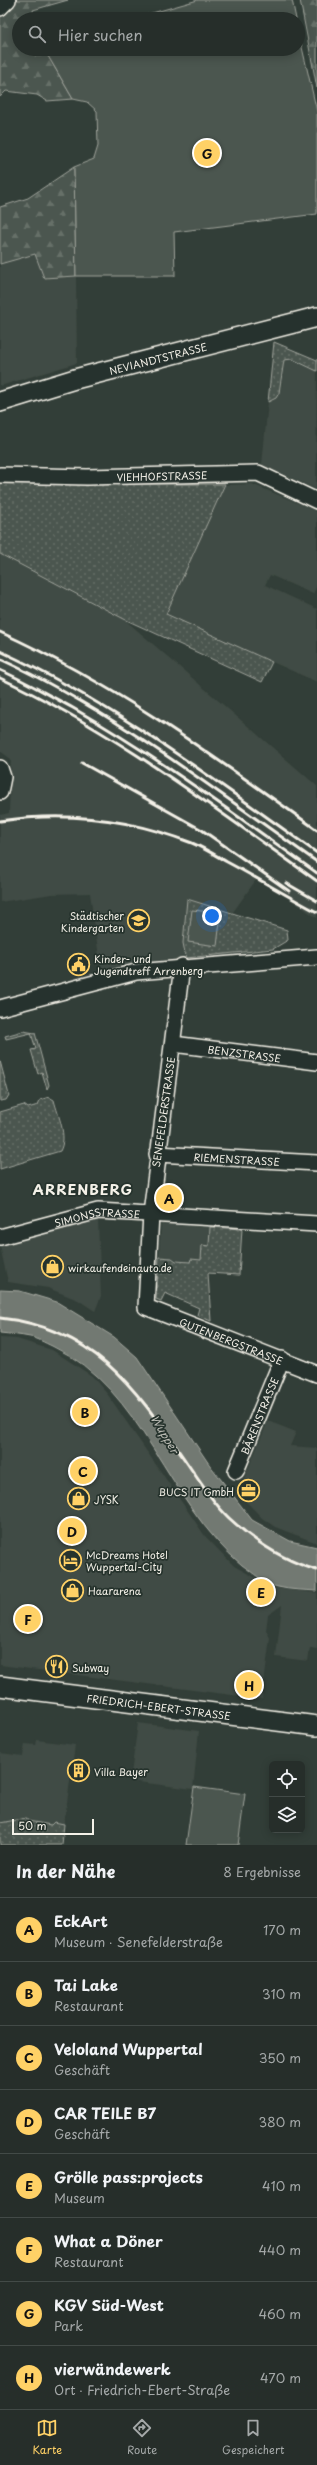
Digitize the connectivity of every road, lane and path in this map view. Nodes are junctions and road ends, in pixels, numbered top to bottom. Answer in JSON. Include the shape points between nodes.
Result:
{"nodes":[{"id":1,"x":8,"y":0,"type":"edge"},
{"id":2,"x":0,"y":8,"type":"edge"},
{"id":3,"x":317,"y":317,"type":"edge"},
{"id":4,"x":0,"y":402,"type":"edge"},
{"id":5,"x":0,"y":475,"type":"edge"},
{"id":6,"x":317,"y":501,"type":"edge"},
{"id":7,"x":0,"y":768,"type":"edge"},
{"id":8,"x":0,"y":792,"type":"edge"},
{"id":9,"x":317,"y":957,"type":"edge"},
{"id":10,"x":182,"y":966,"type":"junction"},
{"id":11,"x":0,"y":1008,"type":"edge"},
{"id":12,"x":172,"y":1044,"type":"junction"},
{"id":13,"x":317,"y":1062,"type":"edge"},
{"id":14,"x":157,"y":1154,"type":"junction"},
{"id":15,"x":317,"y":1163,"type":"edge"},
{"id":16,"x":151,"y":1214,"type":"junction"},
{"id":17,"x":317,"y":1224,"type":"edge"},
{"id":18,"x":0,"y":1237,"type":"edge"},
{"id":19,"x":146,"y":1307,"type":"joint"},
{"id":20,"x":282,"y":1359,"type":"junction"},
{"id":21,"x":317,"y":1374,"type":"edge"},
{"id":22,"x":236,"y":1471,"type":"dead end"},
{"id":23,"x":0,"y":1686,"type":"edge"},
{"id":24,"x":317,"y":1726,"type":"edge"}],
"edges":[{"from":1,"to":2,"type":"street"},
{"from":3,"to":4,"type":"main road","name":"NEVIANDTSTRASSE","via":[[75,379]]},
{"from":5,"to":6,"type":"street","name":"VIEHHOFSTRASSE","via":[[88,477],[258,473]]},
{"from":7,"to":8,"type":"street","via":[[3,777]]},
{"from":9,"to":10,"type":"street"},
{"from":10,"to":11,"type":"street","via":[[129,974]]},
{"from":10,"to":12,"type":"street","name":"SENEFELDERSTRASSE"},
{"from":12,"to":13,"type":"street","name":"BENZSTRASSE"},
{"from":12,"to":14,"type":"street","name":"SENEFELDERSTRASSE"},
{"from":14,"to":15,"type":"street","name":"RIEMENSTRASSE"},
{"from":14,"to":16,"type":"street","name":"SENEFELDERSTRASSE"},
{"from":16,"to":17,"type":"street","name":"SIMONSSTRASSE"},
{"from":16,"to":18,"type":"street","name":"SIMONSSTRASSE","via":[[98,1211]]},
{"from":16,"to":19,"type":"street","name":"SENEFELDERSTRASSE"},
{"from":19,"to":20,"type":"street","name":"GUTENBERGSTRASSE"},
{"from":20,"to":21,"type":"street","name":"GUTENBERGSTRASSE"},
{"from":20,"to":22,"type":"street","name":"BÄRENSTRASSE"},
{"from":23,"to":24,"type":"main road","name":"FRIEDRICH-EBERT-STRASSE"}]}
